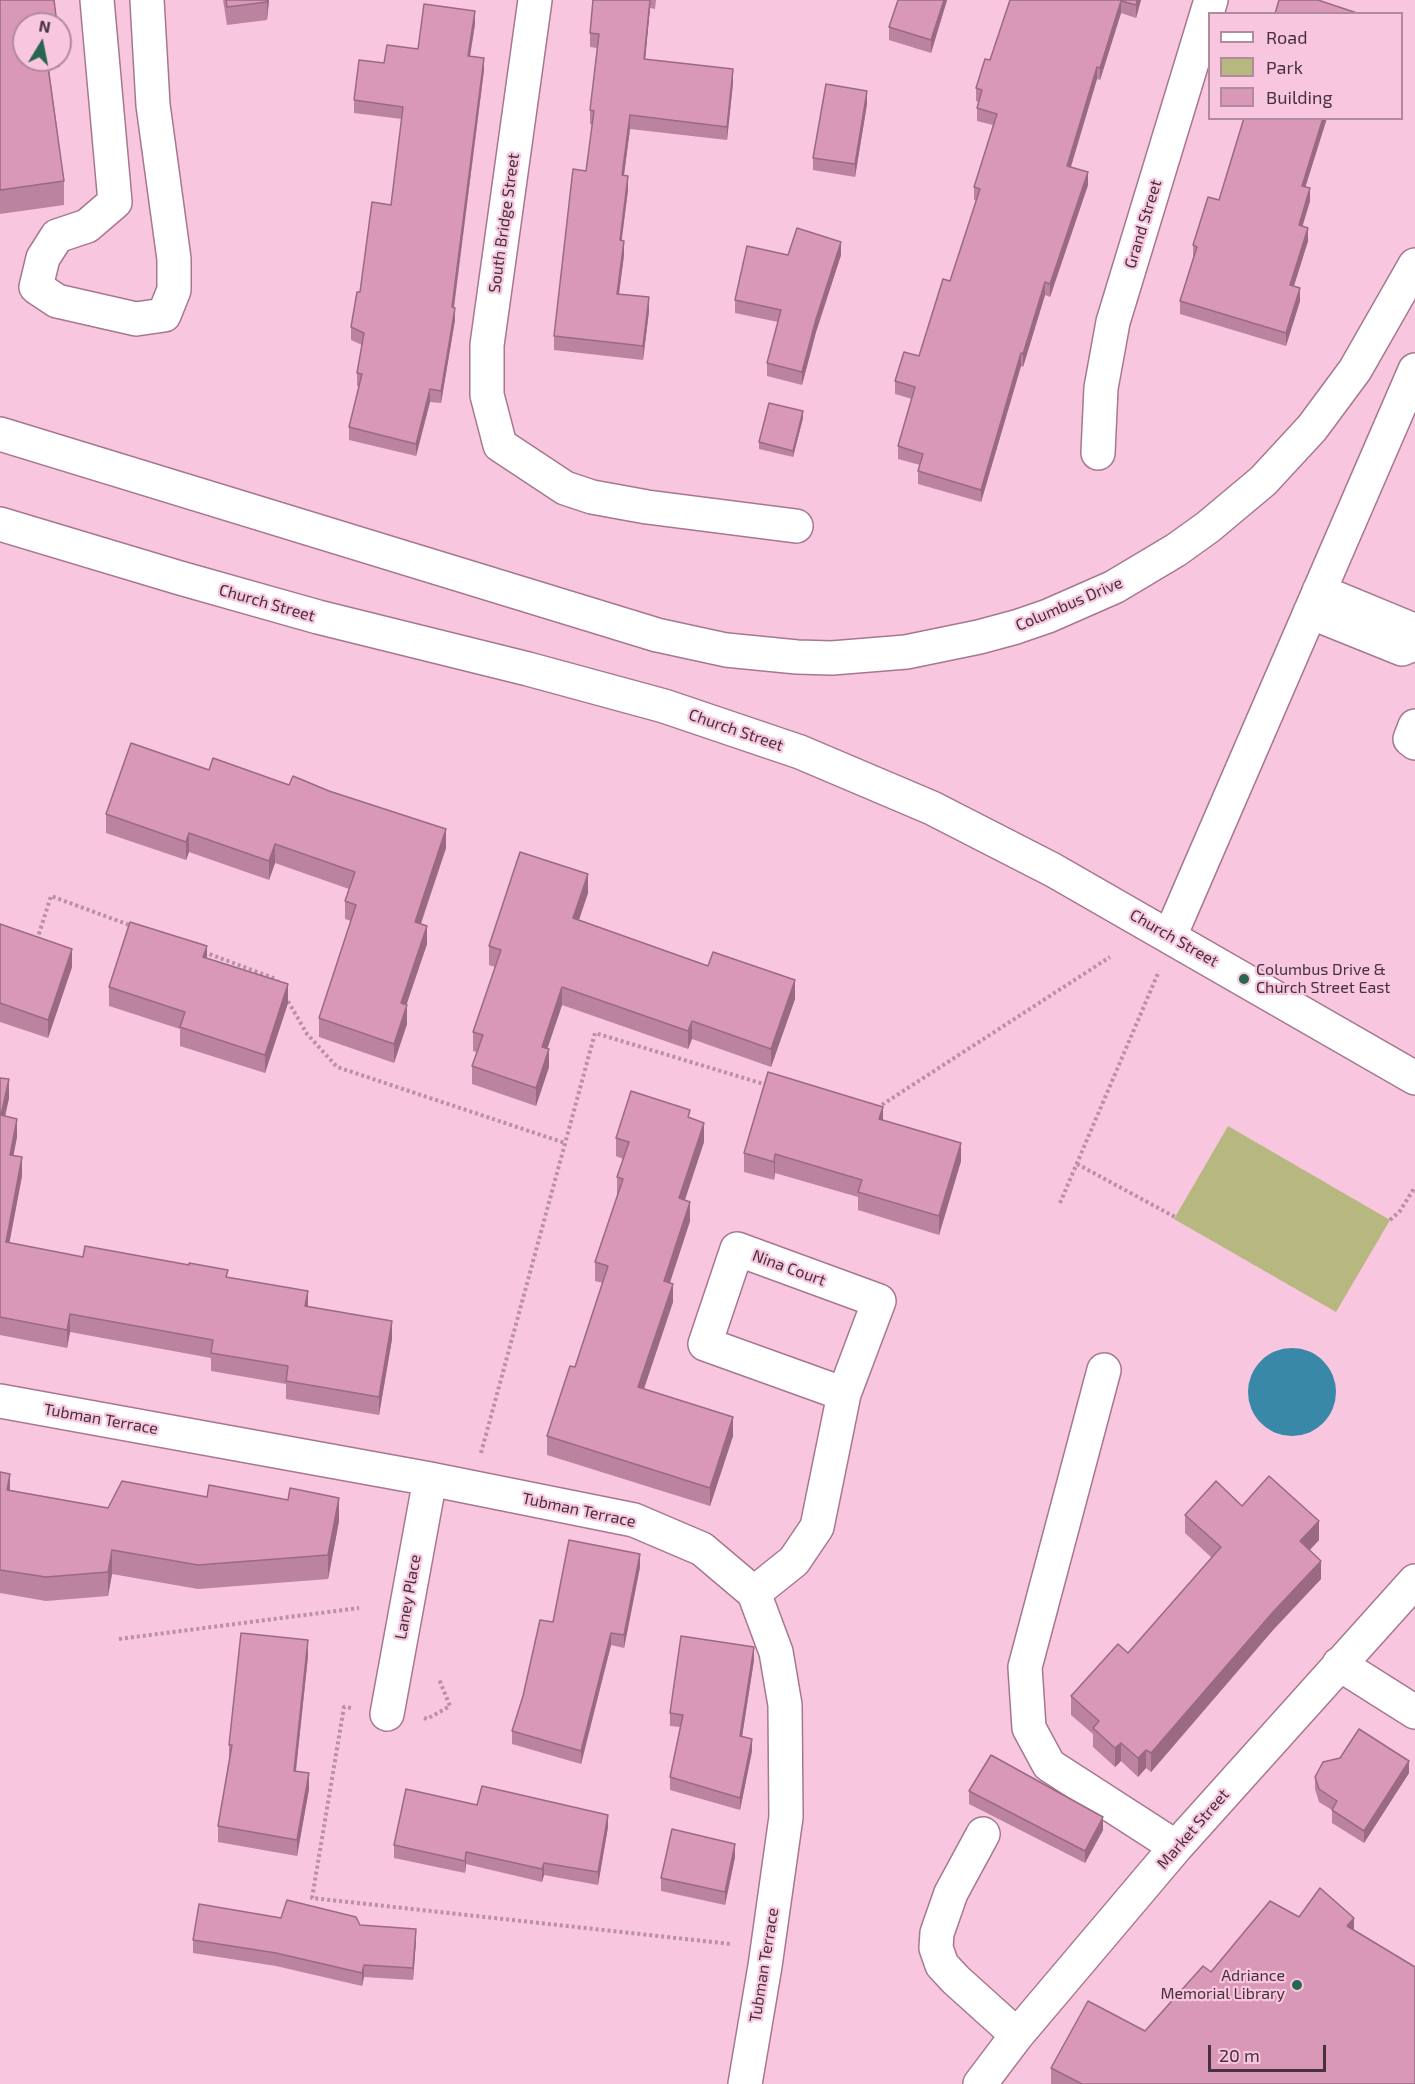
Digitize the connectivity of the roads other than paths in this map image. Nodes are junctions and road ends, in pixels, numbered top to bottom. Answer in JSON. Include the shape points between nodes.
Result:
{"nodes":[{"id":1,"x":97,"y":0,"type":"edge"},
{"id":2,"x":147,"y":0,"type":"edge"},
{"id":3,"x":535,"y":0,"type":"edge"},
{"id":4,"x":1211,"y":0,"type":"edge"},
{"id":5,"x":1415,"y":265,"type":"edge"},
{"id":6,"x":1415,"y":370,"type":"edge"},
{"id":7,"x":0,"y":434,"type":"edge"},
{"id":8,"x":1098,"y":453,"type":"dead end"},
{"id":9,"x":0,"y":524,"type":"edge"},
{"id":10,"x":796,"y":526,"type":"dead end"},
{"id":11,"x":1315,"y":601,"type":"junction"},
{"id":12,"x":1415,"y":644,"type":"edge"},
{"id":13,"x":1415,"y":726,"type":"edge"},
{"id":14,"x":1415,"y":743,"type":"edge"},
{"id":15,"x":1170,"y":936,"type":"junction"},
{"id":16,"x":1415,"y":1078,"type":"edge"},
{"id":17,"x":1104,"y":1370,"type":"dead end"},
{"id":18,"x":844,"y":1394,"type":"junction"},
{"id":19,"x":0,"y":1401,"type":"edge"},
{"id":20,"x":430,"y":1479,"type":"junction"},
{"id":21,"x":1415,"y":1581,"type":"edge"},
{"id":22,"x":754,"y":1593,"type":"junction"},
{"id":23,"x":1339,"y":1664,"type":"junction"},
{"id":24,"x":1415,"y":1713,"type":"edge"},
{"id":25,"x":387,"y":1714,"type":"road end"},
{"id":26,"x":983,"y":1834,"type":"dead end"},
{"id":27,"x":1176,"y":1847,"type":"junction"},
{"id":28,"x":1017,"y":2035,"type":"junction"},
{"id":29,"x":745,"y":2084,"type":"edge"},
{"id":30,"x":980,"y":2084,"type":"edge"}],
"edges":[{"from":1,"to":2,"type":"main road","via":[[115,202],[87,226],[57,236],[43,258],[36,287],[57,301],[136,319],[164,315],[174,290],[174,259],[153,105]]},
{"from":3,"to":10,"type":"main road","name":"South Bridge Street","via":[[488,345],[487,395],[500,445],[565,488],[592,496],[646,507]]},
{"from":4,"to":8,"type":"main road","name":"Grand Street","via":[[1113,322],[1101,388]]},
{"from":5,"to":7,"type":"main road","name":"Columbus Drive","via":[[1355,370],[1312,428],[1263,481],[1217,520],[1176,550],[1082,602],[1016,627],[906,652],[788,656],[726,650],[657,635]]},
{"from":6,"to":11,"type":"main road"},
{"from":9,"to":15,"type":"main road","name":"Church Street","via":[[307,614],[595,686],[743,732],[811,756],[932,808]]},
{"from":11,"to":12,"type":"main road","via":[[1411,629]]},
{"from":11,"to":15,"type":"main road"},
{"from":13,"to":14,"type":"main road","via":[[1410,739]]},
{"from":15,"to":16,"type":"main road","name":"Church Street"},
{"from":17,"to":27,"type":"main road","via":[[1025,1667],[1029,1728],[1049,1764]]},
{"from":18,"to":18,"type":"main road","name":"Nina Court","via":[[705,1344],[737,1249],[879,1301]]},
{"from":18,"to":22,"type":"main road","name":"Nina Court","via":[[817,1527],[794,1561]]},
{"from":19,"to":20,"type":"main road","name":"Tubman Terrace"},
{"from":20,"to":22,"type":"main road","name":"Tubman Terrace","via":[[634,1520],[702,1549]]},
{"from":20,"to":25,"type":"main road","name":"Laney Place"},
{"from":21,"to":23,"type":"main road","name":"Market Street"},
{"from":22,"to":29,"type":"main road","name":"Tubman Terrace","via":[[776,1652],[784,1705],[786,1817]]},
{"from":23,"to":24,"type":"main road"},
{"from":23,"to":27,"type":"main road","name":"Market Street"},
{"from":26,"to":28,"type":"main road","via":[[951,1893],[936,1948],[942,1965]]},
{"from":27,"to":28,"type":"main road","name":"Market Street"},
{"from":28,"to":30,"type":"main road","name":"Market Street"}]}
